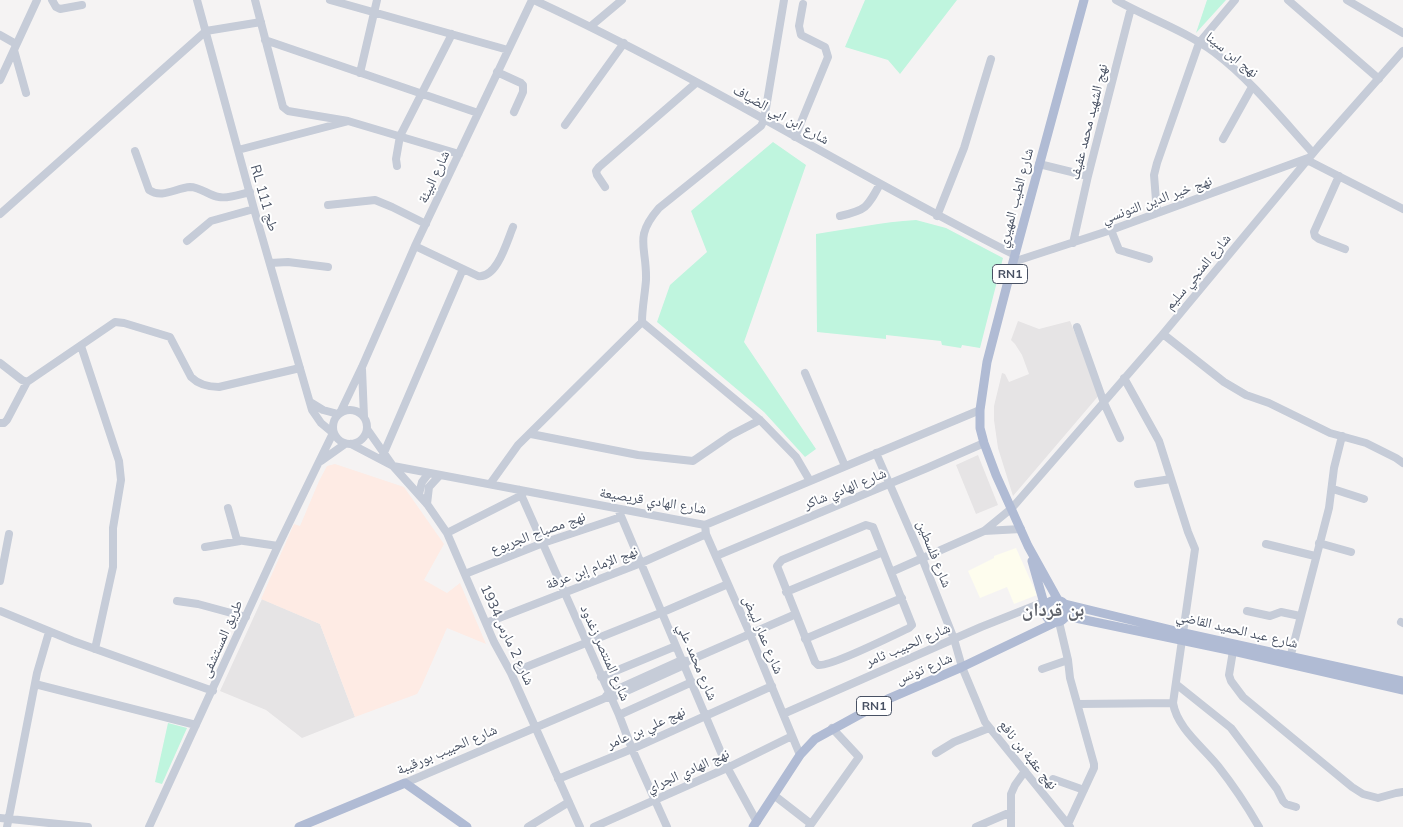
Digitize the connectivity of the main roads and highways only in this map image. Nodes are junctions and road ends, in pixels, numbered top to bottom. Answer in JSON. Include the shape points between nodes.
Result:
{"nodes":[{"id":1,"x":1084,"y":0,"type":"edge"},
{"id":2,"x":1028,"y":546,"type":"junction"},
{"id":3,"x":1062,"y":602,"type":"junction"},
{"id":4,"x":1045,"y":604,"type":"junction"},
{"id":5,"x":1047,"y":618,"type":"junction"},
{"id":6,"x":1060,"y":620,"type":"junction"},
{"id":7,"x":1035,"y":633,"type":"junction"},
{"id":8,"x":1183,"y":637,"type":"junction"},
{"id":9,"x":1289,"y":660,"type":"junction"},
{"id":10,"x":1403,"y":681,"type":"edge"},
{"id":11,"x":1403,"y":690,"type":"edge"},
{"id":12,"x":306,"y":826,"type":"edge"},
{"id":13,"x":754,"y":826,"type":"edge"},
{"id":14,"x":467,"y":827,"type":"edge"}],
"edges":[{"from":1,"to":2,"type":"main road","name":"شارع الطيب المهيري","number":"RN1","via":[[1014,259],[988,362],[980,410],[984,443]]},
{"from":2,"to":3,"type":"main road","number":"RN1"},
{"from":2,"to":4,"type":"main road","number":"RN1"},
{"from":3,"to":4,"type":"main road"},
{"from":3,"to":6,"type":"main road","number":"RN1","via":[[1067,608]]},
{"from":3,"to":8,"type":"main road","name":"شارع عبد الحميد القاضي"},
{"from":4,"to":5,"type":"main road","number":"RN1"},
{"from":5,"to":6,"type":"main road"},
{"from":5,"to":7,"type":"main road","number":"RN1"},
{"from":6,"to":7,"type":"main road","number":"RN1"},
{"from":6,"to":8,"type":"main road","name":"شارع عبد الحميد القاضي"},
{"from":7,"to":13,"type":"main road","name":"شارع تونس","number":"RN1","via":[[888,699],[815,739],[800,755]]},
{"from":8,"to":9,"type":"main road","name":"شارع عبد الحميد القاضي"},
{"from":8,"to":9,"type":"main road","name":"شارع عبد الحميد القاضي","via":[[1232,651]]},
{"from":9,"to":10,"type":"main road","name":"شارع عبد الحميد القاضي"},
{"from":9,"to":11,"type":"main road","name":"شارع عبد الحميد القاضي"},
{"from":12,"to":14,"type":"main road","name":"شارع الحبيب بورقيبة","via":[[405,783]]}]}
